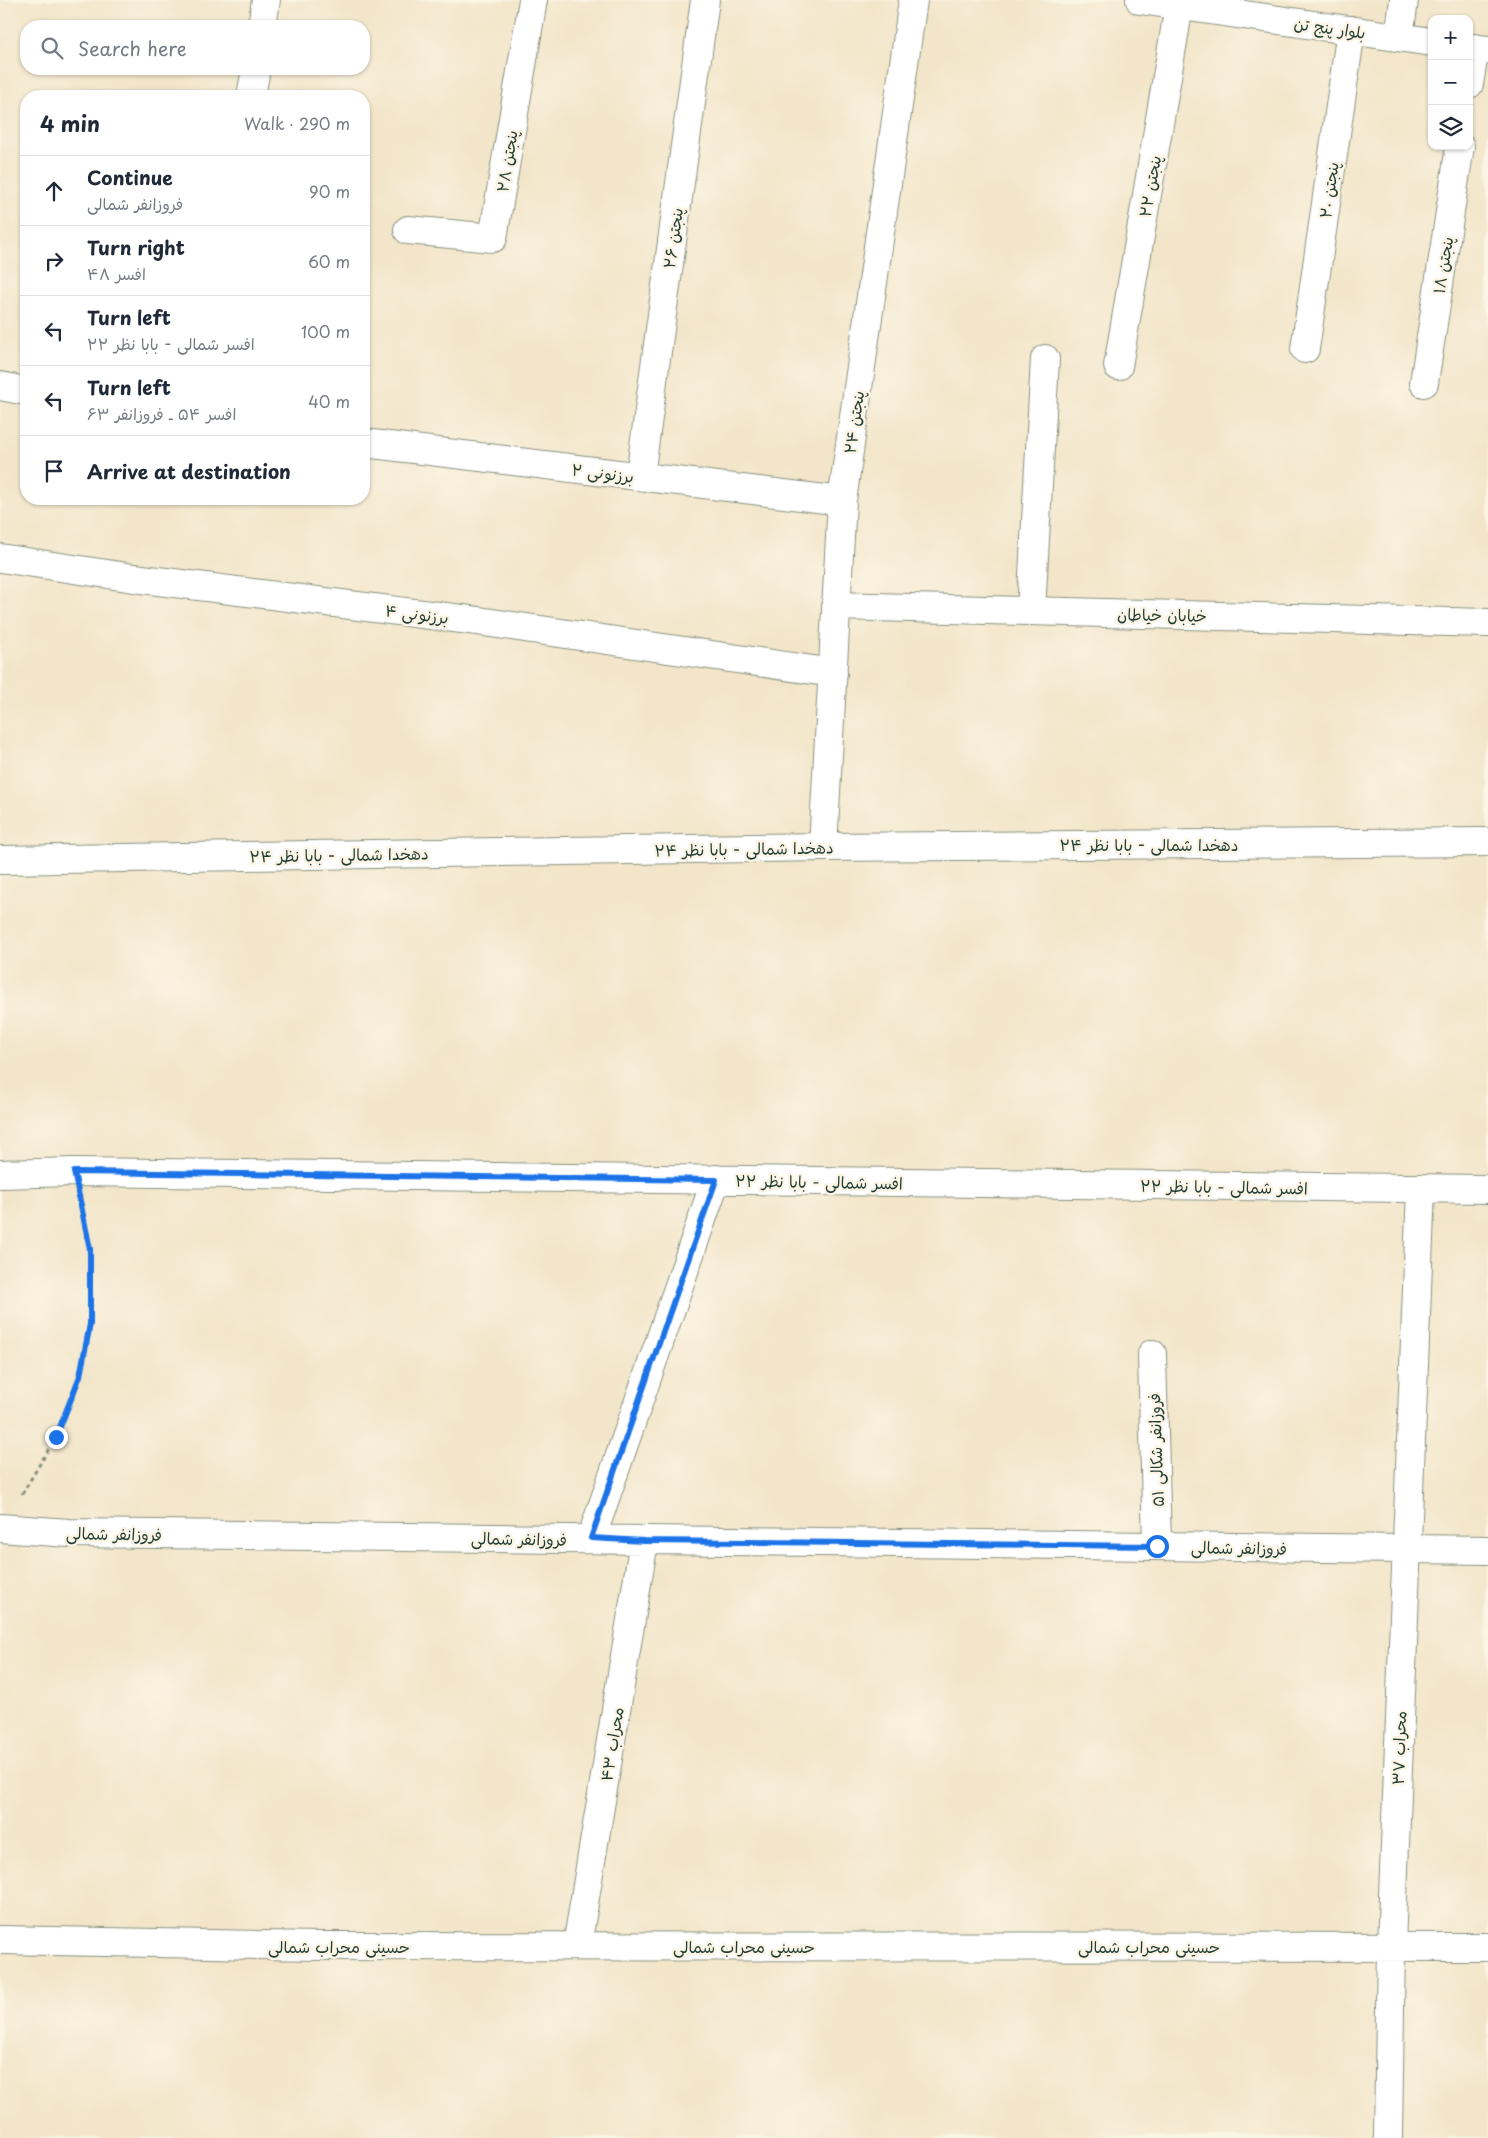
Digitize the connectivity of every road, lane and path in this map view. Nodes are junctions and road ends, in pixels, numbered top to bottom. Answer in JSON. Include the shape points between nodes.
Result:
{"nodes":[{"id":1,"x":266,"y":0,"type":"edge"},
{"id":2,"x":533,"y":0,"type":"edge"},
{"id":3,"x":704,"y":0,"type":"edge"},
{"id":4,"x":913,"y":0,"type":"edge"},
{"id":5,"x":1140,"y":0,"type":"edge"},
{"id":6,"x":1404,"y":0,"type":"edge"},
{"id":7,"x":1180,"y":6,"type":"junction"},
{"id":8,"x":263,"y":20,"type":"edge"},
{"id":9,"x":1351,"y":30,"type":"junction"},
{"id":10,"x":1398,"y":37,"type":"junction"},
{"id":11,"x":1428,"y":41,"type":"edge"},
{"id":12,"x":1477,"y":49,"type":"edge"},
{"id":13,"x":1473,"y":66,"type":"edge"},
{"id":14,"x":255,"y":75,"type":"edge"},
{"id":15,"x":252,"y":90,"type":"edge"},
{"id":16,"x":1459,"y":150,"type":"edge"},
{"id":17,"x":408,"y":230,"type":"dead end"},
{"id":18,"x":1306,"y":349,"type":"dead end"},
{"id":19,"x":1045,"y":359,"type":"dead end"},
{"id":20,"x":1118,"y":366,"type":"dead end"},
{"id":21,"x":1424,"y":383,"type":"dead end"},
{"id":22,"x":0,"y":386,"type":"edge"},
{"id":23,"x":20,"y":389,"type":"edge"},
{"id":24,"x":370,"y":443,"type":"edge"},
{"id":25,"x":640,"y":476,"type":"junction"},
{"id":26,"x":842,"y":501,"type":"junction"},
{"id":27,"x":0,"y":558,"type":"edge"},
{"id":28,"x":836,"y":606,"type":"junction"},
{"id":29,"x":1031,"y":611,"type":"junction"},
{"id":30,"x":1488,"y":622,"type":"edge"},
{"id":31,"x":833,"y":673,"type":"junction"},
{"id":32,"x":1488,"y":842,"type":"edge"},
{"id":33,"x":823,"y":847,"type":"junction"},
{"id":34,"x":0,"y":860,"type":"edge"},
{"id":35,"x":74,"y":1172,"type":"junction"},
{"id":36,"x":0,"y":1174,"type":"edge"},
{"id":37,"x":716,"y":1180,"type":"junction"},
{"id":38,"x":1421,"y":1188,"type":"junction"},
{"id":39,"x":1488,"y":1189,"type":"edge"},
{"id":40,"x":1152,"y":1354,"type":"dead end"},
{"id":41,"x":1,"y":1528,"type":"edge"},
{"id":42,"x":591,"y":1538,"type":"junction"},
{"id":43,"x":644,"y":1541,"type":"junction"},
{"id":44,"x":1157,"y":1546,"type":"junction"},
{"id":45,"x":1406,"y":1549,"type":"junction"},
{"id":46,"x":1488,"y":1550,"type":"edge"},
{"id":47,"x":0,"y":1940,"type":"edge"},
{"id":48,"x":577,"y":1946,"type":"junction"},
{"id":49,"x":1392,"y":1946,"type":"junction"},
{"id":50,"x":1488,"y":1947,"type":"edge"},
{"id":51,"x":1388,"y":2138,"type":"edge"}],
"edges":[{"from":1,"to":8,"type":"street"},
{"from":2,"to":17,"type":"street","name":"پنجتن ۲۸","via":[[493,238]]},
{"from":3,"to":25,"type":"street","name":"پنجتن ۲۶"},
{"from":4,"to":26,"type":"street","name":"پنجتن ۲۴"},
{"from":5,"to":7,"type":"street","name":"بلوار پنج تن"},
{"from":6,"to":10,"type":"street"},
{"from":7,"to":9,"type":"street","name":"بلوار پنج تن"},
{"from":7,"to":20,"type":"street","name":"پنجتن ۲۲"},
{"from":9,"to":10,"type":"street","name":"بلوار پنج تن"},
{"from":9,"to":18,"type":"street","name":"پنجتن ۲۰"},
{"from":10,"to":11,"type":"street","name":"بلوار پنج تن"},
{"from":12,"to":13,"type":"street"},
{"from":14,"to":15,"type":"street"},
{"from":16,"to":21,"type":"street","name":"پنجتن ۱۸"},
{"from":19,"to":29,"type":"street"},
{"from":22,"to":23,"type":"street"},
{"from":24,"to":25,"type":"street","name":"برزنونی ۲"},
{"from":25,"to":26,"type":"street","name":"برزنونی ۲"},
{"from":26,"to":28,"type":"street","name":"پنجتن ۲۴"},
{"from":27,"to":31,"type":"street","name":"برزنونی ۴","via":[[478,621]]},
{"from":28,"to":29,"type":"street","name":"خیابان خیاطان"},
{"from":28,"to":31,"type":"street","name":"پنجتن ۲۴"},
{"from":29,"to":30,"type":"street","name":"خیابان خیاطان"},
{"from":31,"to":33,"type":"street","name":"پنجتن ۲۴"},
{"from":32,"to":33,"type":"street","name":"دهخدا شمالی - بابا نظر ۲۴"},
{"from":33,"to":34,"type":"street","name":"دهخدا شمالی - بابا نظر ۲۴"},
{"from":35,"to":36,"type":"street","name":"افسر شمالی - بابا نظر ۲۲"},
{"from":35,"to":37,"type":"street","name":"افسر شمالی - بابا نظر ۲۲"},
{"from":35,"to":41,"type":"path","via":[[90,1249],[90,1324],[80,1376],[56,1437]]},
{"from":37,"to":38,"type":"street","name":"افسر شمالی - بابا نظر ۲۲"},
{"from":37,"to":42,"type":"street"},
{"from":38,"to":39,"type":"street","name":"افسر شمالی - بابا نظر ۲۲"},
{"from":38,"to":45,"type":"street","name":"محراب ۳۷"},
{"from":40,"to":44,"type":"street","name":"فروزانفر شکالی ۵۱"},
{"from":41,"to":42,"type":"street","name":"فروزانفر شمالی","via":[[68,1533]]},
{"from":42,"to":43,"type":"street","name":"فروزانفر شمالی"},
{"from":43,"to":44,"type":"street","name":"فروزانفر شمالی"},
{"from":43,"to":48,"type":"street","name":"محراب ۴۳"},
{"from":44,"to":45,"type":"street","name":"فروزانفر شمالی"},
{"from":45,"to":46,"type":"street","name":"فروزانفر شمالی"},
{"from":45,"to":49,"type":"street","name":"محراب ۳۷"},
{"from":47,"to":48,"type":"street","name":"حسینی محراب شمالی","via":[[319,1946]]},
{"from":48,"to":49,"type":"street","name":"حسینی محراب شمالی"},
{"from":49,"to":50,"type":"street","name":"حسینی محراب شمالی"},
{"from":49,"to":51,"type":"street","name":"محراب ۳۷"}]}
